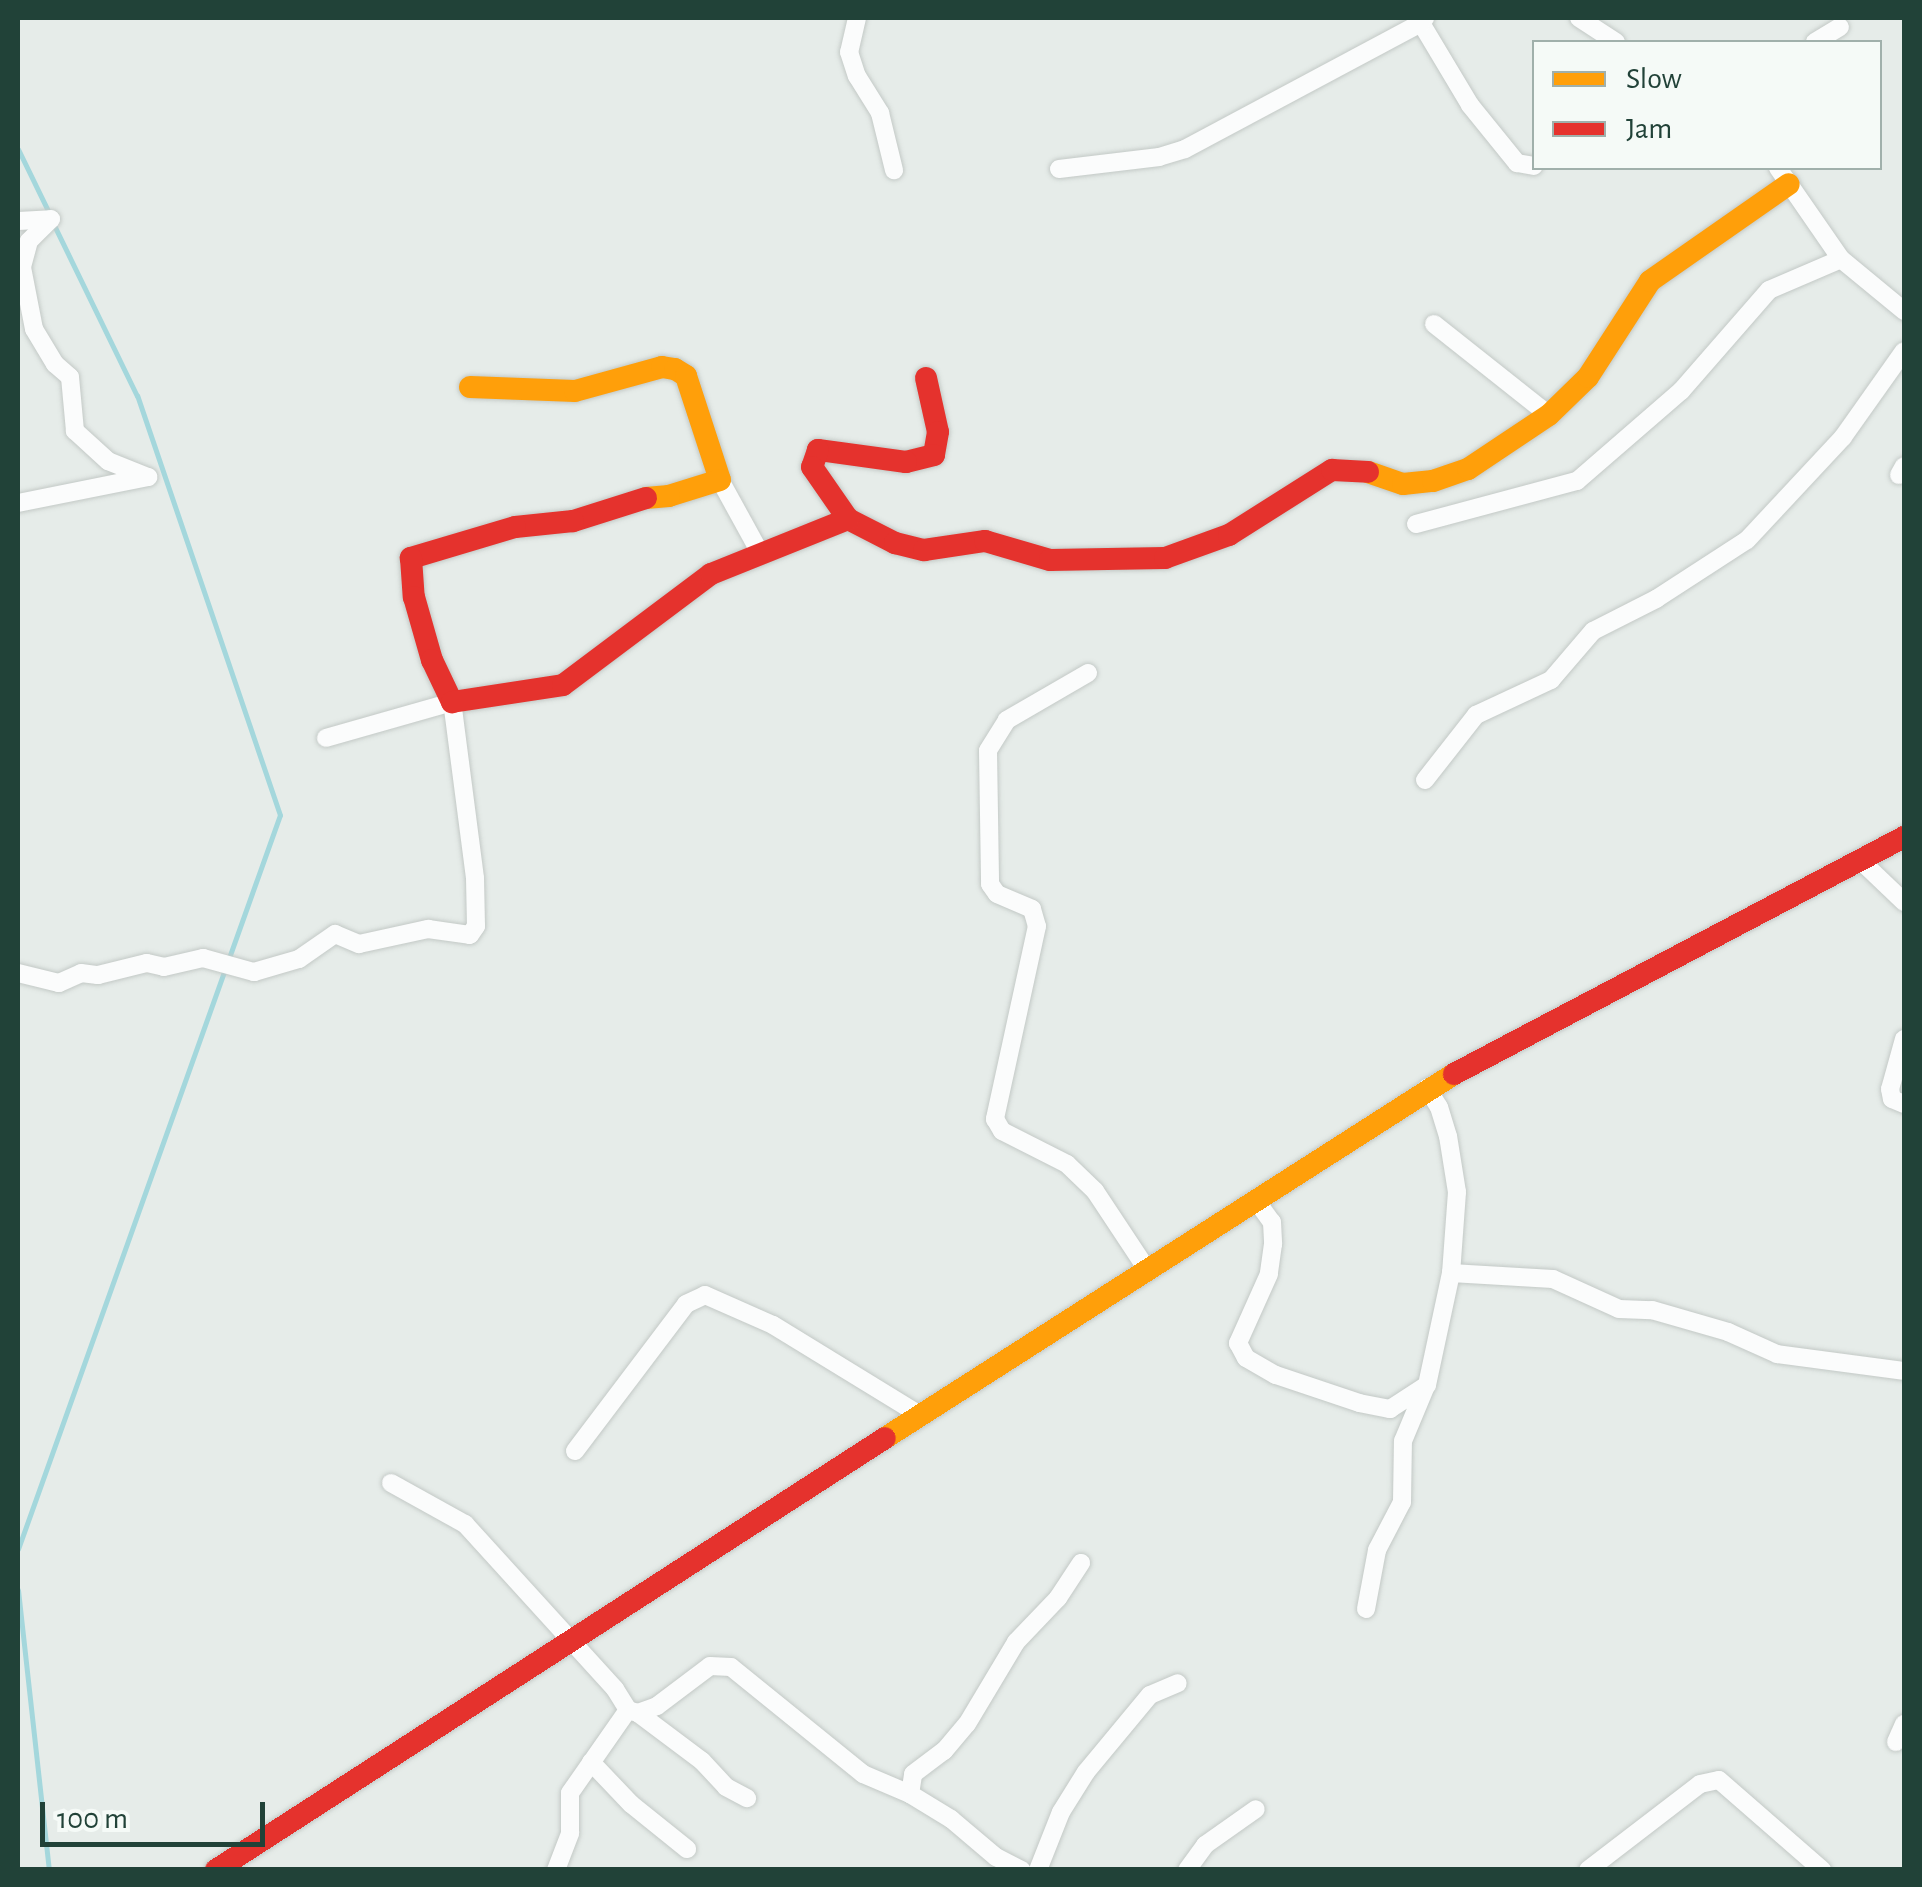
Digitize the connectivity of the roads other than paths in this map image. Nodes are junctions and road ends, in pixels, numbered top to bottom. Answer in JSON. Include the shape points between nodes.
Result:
{"nodes":[{"id":1,"x":857,"y":18,"type":"edge"},
{"id":2,"x":1579,"y":18,"type":"edge"},
{"id":3,"x":1423,"y":20,"type":"edge"},
{"id":4,"x":1840,"y":27,"type":"dead end"},
{"id":5,"x":1613,"y":40,"type":"edge"},
{"id":6,"x":1818,"y":40,"type":"edge"},
{"id":7,"x":1532,"y":166,"type":"edge"},
{"id":8,"x":1059,"y":169,"type":"dead end"},
{"id":9,"x":894,"y":170,"type":"dead end"},
{"id":10,"x":1784,"y":176,"type":"edge"},
{"id":11,"x":18,"y":220,"type":"edge"},
{"id":12,"x":1841,"y":258,"type":"junction"},
{"id":13,"x":1904,"y":312,"type":"edge"},
{"id":14,"x":1434,"y":324,"type":"dead end"},
{"id":15,"x":26,"y":334,"type":"edge"},
{"id":16,"x":1904,"y":351,"type":"edge"},
{"id":17,"x":926,"y":378,"type":"dead end"},
{"id":18,"x":470,"y":388,"type":"dead end"},
{"id":19,"x":1549,"y":415,"type":"junction"},
{"id":20,"x":720,"y":480,"type":"junction"},
{"id":21,"x":18,"y":503,"type":"edge"},
{"id":22,"x":848,"y":519,"type":"junction"},
{"id":23,"x":1416,"y":524,"type":"dead end"},
{"id":24,"x":759,"y":551,"type":"junction"},
{"id":25,"x":1088,"y":673,"type":"dead end"},
{"id":26,"x":452,"y":702,"type":"junction"},
{"id":27,"x":326,"y":738,"type":"dead end"},
{"id":28,"x":1425,"y":780,"type":"dead end"},
{"id":29,"x":1904,"y":837,"type":"edge"},
{"id":30,"x":1860,"y":860,"type":"junction"},
{"id":31,"x":1904,"y":902,"type":"edge"},
{"id":32,"x":18,"y":973,"type":"edge"},
{"id":33,"x":1904,"y":1039,"type":"edge"},
{"id":34,"x":1427,"y":1088,"type":"junction"},
{"id":35,"x":1904,"y":1104,"type":"edge"},
{"id":36,"x":1255,"y":1199,"type":"junction"},
{"id":37,"x":1148,"y":1271,"type":"junction"},
{"id":38,"x":1450,"y":1273,"type":"junction"},
{"id":39,"x":1904,"y":1372,"type":"edge"},
{"id":40,"x":1426,"y":1385,"type":"junction"},
{"id":41,"x":920,"y":1415,"type":"junction"},
{"id":42,"x":575,"y":1451,"type":"dead end"},
{"id":43,"x":391,"y":1483,"type":"dead end"},
{"id":44,"x":1082,"y":1563,"type":"dead end"},
{"id":45,"x":1366,"y":1609,"type":"dead end"},
{"id":46,"x":567,"y":1639,"type":"junction"},
{"id":47,"x":1178,"y":1683,"type":"dead end"},
{"id":48,"x":633,"y":1712,"type":"junction"},
{"id":49,"x":1904,"y":1724,"type":"edge"},
{"id":50,"x":1896,"y":1742,"type":"dead end"},
{"id":51,"x":591,"y":1762,"type":"junction"},
{"id":52,"x":910,"y":1794,"type":"junction"},
{"id":53,"x":748,"y":1798,"type":"dead end"},
{"id":54,"x":1256,"y":1809,"type":"dead end"},
{"id":55,"x":688,"y":1849,"type":"dead end"},
{"id":56,"x":216,"y":1870,"type":"edge"},
{"id":57,"x":556,"y":1870,"type":"edge"},
{"id":58,"x":1022,"y":1870,"type":"edge"},
{"id":59,"x":1038,"y":1870,"type":"edge"},
{"id":60,"x":1187,"y":1870,"type":"edge"},
{"id":61,"x":1588,"y":1870,"type":"edge"},
{"id":62,"x":1822,"y":1870,"type":"edge"}],
"edges":[{"from":1,"to":9,"type":"street","via":[[848,52],[880,113]]},
{"from":2,"to":5,"type":"street"},
{"from":3,"to":7,"type":"street","via":[[1440,62],[1503,150]]},
{"from":3,"to":8,"type":"street","via":[[1185,149]]},
{"from":4,"to":6,"type":"street"},
{"from":10,"to":12,"type":"street"},
{"from":10,"to":19,"type":"street","via":[[1650,281],[1588,377]]},
{"from":11,"to":15,"type":"street","via":[[51,219],[30,240],[22,266]]},
{"from":12,"to":13,"type":"street"},
{"from":12,"to":23,"type":"street","via":[[1769,290],[1681,391],[1577,481]]},
{"from":14,"to":19,"type":"street"},
{"from":15,"to":21,"type":"street","via":[[70,377],[76,431],[108,461],[148,477]]},
{"from":16,"to":28,"type":"street","via":[[1842,437],[1747,540],[1593,631],[1551,680],[1476,715]]},
{"from":17,"to":22,"type":"street","via":[[938,432],[934,455],[906,462],[831,450],[813,456],[812,467]]},
{"from":18,"to":20,"type":"street","via":[[576,391],[675,369],[686,376]]},
{"from":19,"to":22,"type":"street","via":[[1468,468],[1433,481],[1403,484],[1368,472],[1332,470],[1229,535],[1166,558],[1050,560],[985,541],[924,550]]},
{"from":20,"to":24,"type":"street"},
{"from":20,"to":26,"type":"street","via":[[410,558],[432,660]]},
{"from":22,"to":24,"type":"street"},
{"from":24,"to":26,"type":"street","via":[[711,574],[564,685]]},
{"from":25,"to":37,"type":"street","via":[[1007,720],[988,751],[990,884],[1032,910],[1036,926],[995,1119],[1002,1131],[1066,1164],[1095,1191]]},
{"from":26,"to":27,"type":"street"},
{"from":26,"to":32,"type":"street","via":[[474,878],[476,926],[470,935],[428,928],[359,944],[335,934],[299,960],[254,972],[187,960],[59,983]]},
{"from":29,"to":30,"type":"street"},
{"from":30,"to":31,"type":"street"},
{"from":30,"to":34,"type":"street"},
{"from":33,"to":35,"type":"street","via":[[1890,1089],[1892,1099]]},
{"from":34,"to":36,"type":"street"},
{"from":34,"to":38,"type":"street","via":[[1448,1136],[1457,1192]]},
{"from":36,"to":37,"type":"street"},
{"from":36,"to":40,"type":"street","via":[[1272,1222],[1274,1244],[1269,1274],[1238,1343],[1246,1358],[1276,1375],[1390,1409]]},
{"from":37,"to":41,"type":"street"},
{"from":38,"to":39,"type":"street","via":[[1552,1279],[1619,1309],[1652,1310],[1777,1354]]},
{"from":38,"to":40,"type":"street"},
{"from":40,"to":45,"type":"street","via":[[1403,1441],[1402,1502],[1377,1550]]},
{"from":41,"to":42,"type":"street","via":[[773,1324],[705,1295],[686,1304]]},
{"from":41,"to":46,"type":"street"},
{"from":43,"to":46,"type":"street","via":[[464,1524]]},
{"from":44,"to":52,"type":"street","via":[[1016,1642],[968,1724],[913,1774]]},
{"from":46,"to":48,"type":"street"},
{"from":46,"to":56,"type":"street"},
{"from":47,"to":59,"type":"street","via":[[1150,1695],[1086,1772]]},
{"from":48,"to":51,"type":"street"},
{"from":48,"to":52,"type":"street","via":[[657,1706],[710,1666],[731,1667],[863,1774]]},
{"from":48,"to":53,"type":"street","via":[[702,1761],[726,1788]]},
{"from":49,"to":50,"type":"street"},
{"from":51,"to":55,"type":"street"},
{"from":51,"to":57,"type":"street","via":[[570,1793],[570,1833]]},
{"from":52,"to":58,"type":"street"},
{"from":54,"to":60,"type":"street","via":[[1204,1845]]},
{"from":61,"to":62,"type":"street","via":[[1700,1784],[1719,1780]]}]}
